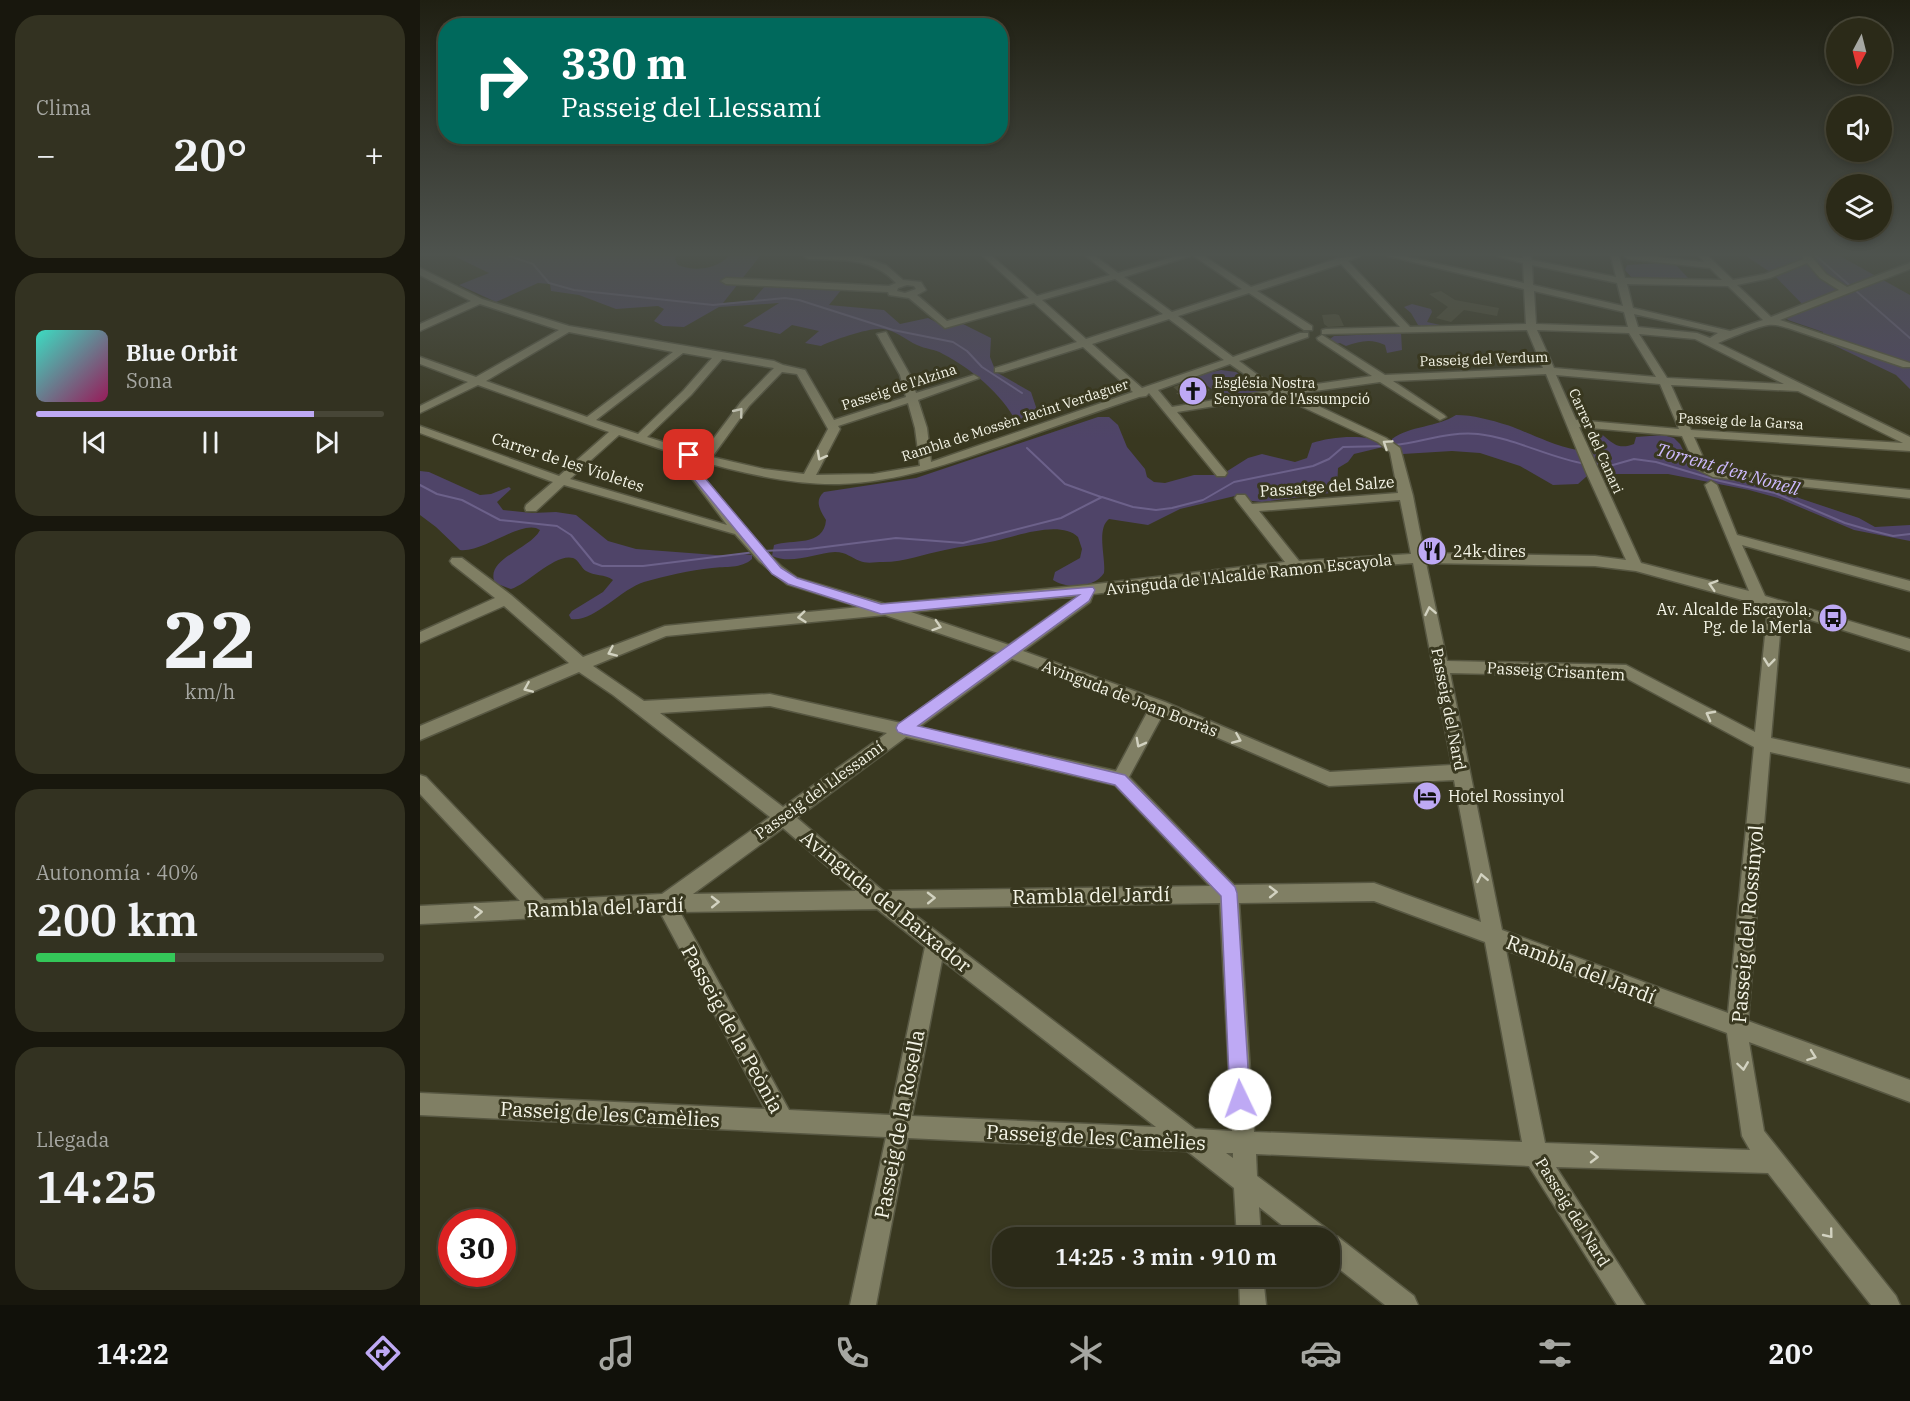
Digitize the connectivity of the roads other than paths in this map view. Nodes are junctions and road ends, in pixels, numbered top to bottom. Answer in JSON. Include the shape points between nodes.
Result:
{"nodes":[{"id":1,"x":443,"y":317,"type":"edge"},
{"id":2,"x":530,"y":317,"type":"edge"},
{"id":3,"x":936,"y":317,"type":"edge"},
{"id":4,"x":974,"y":317,"type":"edge"},
{"id":5,"x":1054,"y":317,"type":"edge"},
{"id":6,"x":1165,"y":317,"type":"edge"},
{"id":7,"x":1173,"y":317,"type":"edge"},
{"id":8,"x":1287,"y":317,"type":"edge"},
{"id":9,"x":1395,"y":317,"type":"edge"},
{"id":10,"x":1530,"y":317,"type":"edge"},
{"id":11,"x":1630,"y":317,"type":"edge"},
{"id":12,"x":1651,"y":317,"type":"edge"},
{"id":13,"x":1765,"y":317,"type":"edge"},
{"id":14,"x":1779,"y":317,"type":"edge"},
{"id":15,"x":1769,"y":321,"type":"junction"},
{"id":16,"x":1531,"y":327,"type":"junction"},
{"id":17,"x":420,"y":328,"type":"edge"},
{"id":18,"x":567,"y":329,"type":"junction"},
{"id":19,"x":1406,"y":329,"type":"junction"},
{"id":20,"x":1633,"y":330,"type":"junction"},
{"id":21,"x":1306,"y":332,"type":"junction"},
{"id":22,"x":882,"y":334,"type":"dead end"},
{"id":23,"x":1705,"y":334,"type":"junction"},
{"id":24,"x":1324,"y":335,"type":"junction"},
{"id":25,"x":1730,"y":335,"type":"junction"},
{"id":26,"x":1084,"y":343,"type":"junction"},
{"id":27,"x":681,"y":350,"type":"junction"},
{"id":28,"x":720,"y":355,"type":"junction"},
{"id":29,"x":420,"y":360,"type":"edge"},
{"id":30,"x":1231,"y":362,"type":"junction"},
{"id":31,"x":1907,"y":364,"type":"dead end"},
{"id":32,"x":777,"y":366,"type":"junction"},
{"id":33,"x":999,"y":370,"type":"dead end"},
{"id":34,"x":1549,"y":371,"type":"junction"},
{"id":35,"x":974,"y":378,"type":"dead end"},
{"id":36,"x":1385,"y":378,"type":"junction"},
{"id":37,"x":1664,"y":381,"type":"junction"},
{"id":38,"x":476,"y":382,"type":"junction"},
{"id":39,"x":1800,"y":388,"type":"junction"},
{"id":40,"x":1147,"y":392,"type":"junction"},
{"id":41,"x":1280,"y":393,"type":"junction"},
{"id":42,"x":912,"y":399,"type":"junction"},
{"id":43,"x":1171,"y":410,"type":"junction"},
{"id":44,"x":420,"y":411,"type":"edge"},
{"id":45,"x":1440,"y":417,"type":"dead end"},
{"id":46,"x":588,"y":421,"type":"junction"},
{"id":47,"x":1570,"y":423,"type":"junction"},
{"id":48,"x":833,"y":424,"type":"junction"},
{"id":49,"x":420,"y":429,"type":"edge"},
{"id":50,"x":617,"y":431,"type":"junction"},
{"id":51,"x":1687,"y":433,"type":"junction"},
{"id":52,"x":639,"y":439,"type":"junction"},
{"id":53,"x":1910,"y":442,"type":"edge"},
{"id":54,"x":1910,"y":447,"type":"edge"},
{"id":55,"x":689,"y":455,"type":"junction"},
{"id":56,"x":704,"y":459,"type":"junction"},
{"id":57,"x":926,"y":468,"type":"junction"},
{"id":58,"x":1221,"y":473,"type":"dead end"},
{"id":59,"x":808,"y":478,"type":"junction"},
{"id":60,"x":1712,"y":479,"type":"junction"},
{"id":61,"x":563,"y":481,"type":"junction"},
{"id":62,"x":1910,"y":494,"type":"edge"},
{"id":63,"x":1407,"y":496,"type":"junction"},
{"id":64,"x":531,"y":508,"type":"dead end"},
{"id":65,"x":742,"y":531,"type":"junction"},
{"id":66,"x":1732,"y":538,"type":"junction"},
{"id":67,"x":1419,"y":558,"type":"junction"},
{"id":68,"x":457,"y":561,"type":"dead end"},
{"id":69,"x":1295,"y":566,"type":"junction"},
{"id":70,"x":1636,"y":566,"type":"junction"},
{"id":71,"x":1910,"y":586,"type":"edge"},
{"id":72,"x":1088,"y":590,"type":"junction"},
{"id":73,"x":838,"y":596,"type":"junction"},
{"id":74,"x":506,"y":599,"type":"junction"},
{"id":75,"x":1767,"y":602,"type":"junction"},
{"id":76,"x":881,"y":609,"type":"junction"},
{"id":77,"x":913,"y":611,"type":"junction"},
{"id":78,"x":834,"y":613,"type":"junction"},
{"id":79,"x":420,"y":638,"type":"edge"},
{"id":80,"x":1910,"y":645,"type":"edge"},
{"id":81,"x":1008,"y":652,"type":"junction"},
{"id":82,"x":582,"y":665,"type":"junction"},
{"id":83,"x":1441,"y":667,"type":"junction"},
{"id":84,"x":1160,"y":706,"type":"junction"},
{"id":85,"x":641,"y":708,"type":"junction"},
{"id":86,"x":903,"y":728,"type":"junction"},
{"id":87,"x":420,"y":733,"type":"edge"},
{"id":88,"x":1761,"y":743,"type":"junction"},
{"id":89,"x":1461,"y":772,"type":"junction"},
{"id":90,"x":1910,"y":776,"type":"edge"},
{"id":91,"x":1120,"y":779,"type":"junction"},
{"id":92,"x":420,"y":782,"type":"edge"},
{"id":93,"x":782,"y":816,"type":"junction"},
{"id":94,"x":1229,"y":893,"type":"junction"},
{"id":95,"x":879,"y":899,"type":"junction"},
{"id":96,"x":665,"y":903,"type":"junction"},
{"id":97,"x":540,"y":909,"type":"junction"},
{"id":98,"x":420,"y":915,"type":"edge"},
{"id":99,"x":1493,"y":935,"type":"junction"},
{"id":100,"x":936,"y":942,"type":"junction"},
{"id":101,"x":1737,"y":1029,"type":"junction"},
{"id":102,"x":1910,"y":1091,"type":"edge"},
{"id":103,"x":420,"y":1104,"type":"edge"},
{"id":104,"x":784,"y":1122,"type":"junction"},
{"id":105,"x":898,"y":1128,"type":"junction"},
{"id":106,"x":1194,"y":1142,"type":"junction"},
{"id":107,"x":1243,"y":1144,"type":"junction"},
{"id":108,"x":1536,"y":1156,"type":"junction"},
{"id":109,"x":1772,"y":1162,"type":"junction"},
{"id":110,"x":1245,"y":1181,"type":"junction"},
{"id":111,"x":1248,"y":1227,"type":"edge"},
{"id":112,"x":1304,"y":1227,"type":"edge"},
{"id":113,"x":1340,"y":1255,"type":"edge"},
{"id":114,"x":1252,"y":1287,"type":"edge"},
{"id":115,"x":863,"y":1305,"type":"edge"},
{"id":116,"x":1253,"y":1305,"type":"edge"},
{"id":117,"x":1405,"y":1305,"type":"edge"},
{"id":118,"x":1632,"y":1305,"type":"edge"},
{"id":119,"x":1887,"y":1305,"type":"edge"}],
"edges":[{"from":1,"to":17,"type":"street"},
{"from":2,"to":18,"type":"street"},
{"from":3,"to":4,"type":"street","via":[[945,325]]},
{"from":5,"to":26,"type":"street"},
{"from":6,"to":26,"type":"street"},
{"from":7,"to":30,"type":"street","name":"Passeig del Nard"},
{"from":8,"to":21,"type":"street"},
{"from":9,"to":19,"type":"street"},
{"from":10,"to":16,"type":"street","name":"Carrer del Canari"},
{"from":11,"to":20,"type":"street"},
{"from":12,"to":23,"type":"street"},
{"from":13,"to":15,"type":"street"},
{"from":14,"to":15,"type":"street"},
{"from":15,"to":25,"type":"street"},
{"from":15,"to":31,"type":"street"},
{"from":16,"to":19,"type":"street"},
{"from":16,"to":20,"type":"street"},
{"from":16,"to":34,"type":"street","name":"Carrer del Canari"},
{"from":18,"to":27,"type":"street"},
{"from":18,"to":38,"type":"street"},
{"from":19,"to":24,"type":"street"},
{"from":20,"to":23,"type":"street"},
{"from":20,"to":37,"type":"street"},
{"from":21,"to":24,"type":"street","via":[[1312,339]]},
{"from":21,"to":30,"type":"street","name":"Rambla de Mossèn Jacint Verdaguer"},
{"from":22,"to":42,"type":"street","via":[[905,375]]},
{"from":23,"to":25,"type":"street"},
{"from":23,"to":25,"type":"street"},
{"from":23,"to":39,"type":"street","via":[[1717,347]]},
{"from":24,"to":36,"type":"street"},
{"from":26,"to":33,"type":"street"},
{"from":26,"to":40,"type":"street"},
{"from":27,"to":28,"type":"street"},
{"from":27,"to":46,"type":"street"},
{"from":28,"to":32,"type":"street"},
{"from":28,"to":52,"type":"street"},
{"from":29,"to":38,"type":"street","name":"Rambla de Mossèn Jacint Verdaguer"},
{"from":30,"to":40,"type":"street","name":"Rambla de Mossèn Jacint Verdaguer"},
{"from":30,"to":41,"type":"street","name":"Passeig del Nard"},
{"from":32,"to":48,"type":"street","via":[[801,372]]},
{"from":56,"to":32,"type":"street","one_way":true},
{"from":34,"to":36,"type":"street","name":"Passeig del Verdum"},
{"from":34,"to":37,"type":"street","name":"Passeig del Verdum"},
{"from":34,"to":47,"type":"street","name":"Carrer del Canari"},
{"from":35,"to":42,"type":"street","name":"Passeig de l'Alzina"},
{"from":36,"to":41,"type":"street","name":"Passeig del Verdum"},
{"from":36,"to":45,"type":"street"},
{"from":37,"to":39,"type":"street","name":"Passeig del Verdum"},
{"from":37,"to":51,"type":"street"},
{"from":38,"to":44,"type":"street"},
{"from":38,"to":46,"type":"street","name":"Rambla de Mossèn Jacint Verdaguer"},
{"from":39,"to":53,"type":"street"},
{"from":40,"to":43,"type":"street"},
{"from":40,"to":57,"type":"street","name":"Rambla de Mossèn Jacint Verdaguer"},
{"from":41,"to":43,"type":"street","name":"Passeig del Verdum"},
{"from":63,"to":41,"type":"street","name":"Passeig del Nard","one_way":true,"via":[[1398,455],[1390,445]]},
{"from":42,"to":48,"type":"street","name":"Passeig de l'Alzina"},
{"from":42,"to":57,"type":"street","via":[[921,428]]},
{"from":43,"to":58,"type":"street"},
{"from":46,"to":50,"type":"street","name":"Rambla de Mossèn Jacint Verdaguer"},
{"from":47,"to":51,"type":"street","name":"Passeig de la Garsa"},
{"from":47,"to":70,"type":"street","name":"Carrer del Canari"},
{"from":48,"to":59,"type":"street","one_way":true,"via":[[832,434]]},
{"from":49,"to":61,"type":"street","name":"Carrer de les Violetes"},
{"from":50,"to":52,"type":"street","name":"Rambla de Mossèn Jacint Verdaguer"},
{"from":50,"to":61,"type":"street"},
{"from":51,"to":54,"type":"street","name":"Passeig de la Garsa"},
{"from":51,"to":60,"type":"street","via":[[1701,466]]},
{"from":52,"to":55,"type":"street","name":"Rambla de Mossèn Jacint Verdaguer"},
{"from":55,"to":56,"type":"street","name":"Rambla de Mossèn Jacint Verdaguer"},
{"from":55,"to":65,"type":"street","name":"Avinguda de Joan Borràs","via":[[687,464]]},
{"from":56,"to":59,"type":"street","name":"Rambla de Mossèn Jacint Verdaguer"},
{"from":57,"to":59,"type":"street","name":"Rambla de Mossèn Jacint Verdaguer","via":[[872,479]]},
{"from":60,"to":62,"type":"street"},
{"from":60,"to":66,"type":"street"},
{"from":61,"to":64,"type":"street"},
{"from":61,"to":65,"type":"street","name":"Carrer de les Violetes"},
{"from":63,"to":67,"type":"street","name":"Passeig del Nard"},
{"from":63,"to":69,"type":"street","name":"Passatge del Salze","via":[[1245,503]]},
{"from":65,"to":73,"type":"street","name":"Avinguda de Joan Borràs","via":[[776,571],[792,581]]},
{"from":66,"to":71,"type":"street"},
{"from":66,"to":75,"type":"street"},
{"from":67,"to":69,"type":"street","name":"Avinguda de l'Alcalde Ramon Escayola"},
{"from":67,"to":70,"type":"street","name":"Avinguda de l'Alcalde Ramon Escayola","via":[[1594,561]]},
{"from":83,"to":67,"type":"street","name":"Passeig del Nard","one_way":true},
{"from":68,"to":74,"type":"street","name":"Avinguda del Baixador"},
{"from":69,"to":72,"type":"street","name":"Avinguda de l'Alcalde Ramon Escayola"},
{"from":75,"to":70,"type":"street","name":"Avinguda de l'Alcalde Ramon Escayola","one_way":true},
{"from":72,"to":77,"type":"street","name":"Avinguda de l'Alcalde Ramon Escayola"},
{"from":72,"to":81,"type":"street","name":"Passeig del Llessamí","via":[[1085,598]]},
{"from":73,"to":76,"type":"street","name":"Avinguda de Joan Borràs"},
{"from":73,"to":78,"type":"street","via":[[840,605]]},
{"from":74,"to":79,"type":"street"},
{"from":74,"to":82,"type":"street","name":"Avinguda del Baixador"},
{"from":75,"to":80,"type":"street","name":"Avinguda de l'Alcalde Ramon Escayola"},
{"from":75,"to":88,"type":"street","name":"Passeig del Rossinyol","one_way":true},
{"from":76,"to":77,"type":"street","name":"Avinguda de Joan Borràs"},
{"from":76,"to":78,"type":"street"},
{"from":77,"to":81,"type":"street","name":"Avinguda de Joan Borràs","one_way":true},
{"from":78,"to":82,"type":"street","one_way":true,"via":[[665,631]]},
{"from":81,"to":84,"type":"street","name":"Avinguda de Joan Borràs"},
{"from":81,"to":86,"type":"street","name":"Passeig del Llessamí"},
{"from":82,"to":85,"type":"street","name":"Avinguda del Baixador"},
{"from":82,"to":87,"type":"street","one_way":true},
{"from":88,"to":83,"type":"street","name":"Passeig Crisantem","one_way":true,"via":[[1626,671]]},
{"from":83,"to":89,"type":"street","name":"Passeig del Nard"},
{"from":84,"to":89,"type":"street","name":"Avinguda de Joan Borràs","one_way":true,"via":[[1329,779]]},
{"from":84,"to":91,"type":"street","one_way":true},
{"from":85,"to":86,"type":"street","via":[[770,700]]},
{"from":85,"to":93,"type":"street","name":"Avinguda del Baixador"},
{"from":86,"to":91,"type":"street"},
{"from":86,"to":93,"type":"street","name":"Passeig del Llessamí"},
{"from":88,"to":90,"type":"street","name":"Passeig Crisantem"},
{"from":88,"to":101,"type":"street","name":"Passeig del Rossinyol"},
{"from":99,"to":89,"type":"street","name":"Passeig del Nard","one_way":true},
{"from":91,"to":94,"type":"street"},
{"from":92,"to":97,"type":"street"},
{"from":93,"to":95,"type":"street","name":"Avinguda del Baixador"},
{"from":93,"to":96,"type":"street","name":"Passeig del Llessamí"},
{"from":95,"to":94,"type":"street","name":"Rambla del Jardí","one_way":true},
{"from":94,"to":99,"type":"street","name":"Rambla del Jardí","one_way":true,"via":[[1374,892]]},
{"from":94,"to":107,"type":"street"},
{"from":96,"to":95,"type":"street","name":"Rambla del Jardí","one_way":true},
{"from":95,"to":100,"type":"street","name":"Avinguda del Baixador"},
{"from":96,"to":97,"type":"street","name":"Rambla del Jardí"},
{"from":96,"to":104,"type":"street","name":"Passeig de la Peònia"},
{"from":98,"to":97,"type":"street","name":"Rambla del Jardí","one_way":true},
{"from":99,"to":101,"type":"street","name":"Rambla del Jardí"},
{"from":99,"to":108,"type":"street","name":"Passeig del Nard"},
{"from":100,"to":105,"type":"street","name":"Passeig de la Rosella"},
{"from":100,"to":106,"type":"street","name":"Avinguda del Baixador"},
{"from":101,"to":102,"type":"street","name":"Rambla del Jardí","one_way":true},
{"from":101,"to":109,"type":"street","name":"Passeig del Rossinyol","one_way":true,"via":[[1753,1136]]},
{"from":103,"to":104,"type":"street","name":"Passeig de les Camèlies"},
{"from":104,"to":105,"type":"street","name":"Passeig de les Camèlies"},
{"from":105,"to":106,"type":"street","name":"Passeig de les Camèlies"},
{"from":105,"to":115,"type":"street","name":"Passeig de la Rosella"},
{"from":106,"to":107,"type":"street","name":"Passeig de les Camèlies"},
{"from":106,"to":110,"type":"street","name":"Avinguda del Baixador"},
{"from":107,"to":108,"type":"street","name":"Passeig de les Camèlies"},
{"from":107,"to":110,"type":"street"},
{"from":108,"to":109,"type":"street","name":"Passeig de les Camèlies","one_way":true},
{"from":108,"to":118,"type":"street","name":"Passeig del Nard"},
{"from":109,"to":119,"type":"street","name":"Passeig del Rossinyol","one_way":true},
{"from":110,"to":111,"type":"street"},
{"from":110,"to":112,"type":"street","name":"Avinguda del Baixador"},
{"from":113,"to":117,"type":"street"},
{"from":114,"to":116,"type":"street"}]}
